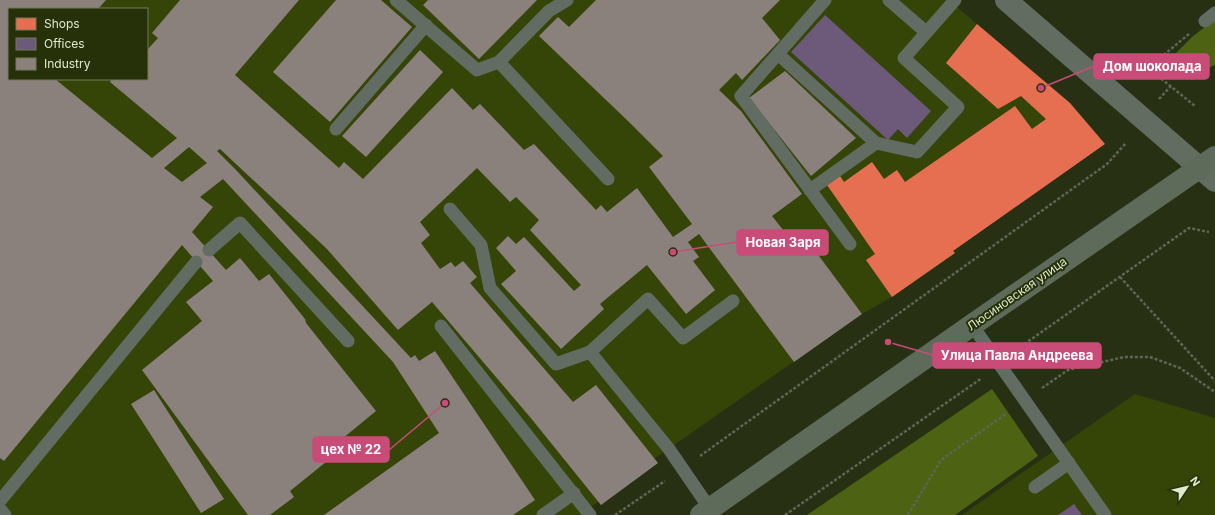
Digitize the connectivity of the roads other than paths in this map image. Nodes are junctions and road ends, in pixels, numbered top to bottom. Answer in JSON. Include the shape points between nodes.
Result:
{"nodes":[{"id":1,"x":568,"y":0,"type":"edge"},
{"id":2,"x":825,"y":0,"type":"edge"},
{"id":3,"x":889,"y":0,"type":"edge"},
{"id":4,"x":955,"y":0,"type":"edge"},
{"id":5,"x":1006,"y":0,"type":"edge"},
{"id":6,"x":400,"y":1,"type":"edge"},
{"id":7,"x":426,"y":25,"type":"junction"},
{"id":8,"x":926,"y":32,"type":"junction"},
{"id":9,"x":778,"y":54,"type":"junction"},
{"id":10,"x":499,"y":62,"type":"junction"},
{"id":11,"x":336,"y":129,"type":"dead end"},
{"id":12,"x":876,"y":144,"type":"junction"},
{"id":13,"x":1210,"y":169,"type":"edge"},
{"id":14,"x":608,"y":180,"type":"dead end"},
{"id":15,"x":810,"y":190,"type":"junction"},
{"id":16,"x":450,"y":209,"type":"dead end"},
{"id":17,"x":850,"y":244,"type":"dead end"},
{"id":18,"x":209,"y":250,"type":"dead end"},
{"id":19,"x":196,"y":262,"type":"dead end"},
{"id":20,"x":733,"y":301,"type":"dead end"},
{"id":21,"x":972,"y":325,"type":"junction"},
{"id":22,"x":441,"y":326,"type":"dead end"},
{"id":23,"x":348,"y":341,"type":"dead end"},
{"id":24,"x":590,"y":352,"type":"junction"},
{"id":25,"x":1069,"y":463,"type":"junction"},
{"id":26,"x":1035,"y":487,"type":"dead end"},
{"id":27,"x":574,"y":493,"type":"junction"},
{"id":28,"x":0,"y":500,"type":"edge"},
{"id":29,"x":0,"y":509,"type":"edge"},
{"id":30,"x":706,"y":512,"type":"edge"},
{"id":31,"x":5,"y":515,"type":"edge"},
{"id":32,"x":543,"y":515,"type":"edge"},
{"id":33,"x":590,"y":515,"type":"edge"},
{"id":34,"x":1105,"y":515,"type":"edge"}],
"edges":[{"from":1,"to":10,"type":"lane","via":[[549,11]]},
{"from":2,"to":9,"type":"lane"},
{"from":3,"to":8,"type":"lane"},
{"from":4,"to":8,"type":"lane"},
{"from":5,"to":13,"type":"street"},
{"from":6,"to":7,"type":"lane"},
{"from":7,"to":10,"type":"lane","via":[[477,70]]},
{"from":7,"to":11,"type":"lane"},
{"from":8,"to":12,"type":"lane","via":[[904,58],[958,107],[917,152]]},
{"from":9,"to":12,"type":"lane"},
{"from":9,"to":15,"type":"lane","via":[[741,96]]},
{"from":10,"to":14,"type":"lane"},
{"from":12,"to":15,"type":"lane"},
{"from":13,"to":21,"type":"main road","name":"Люсиновская улица"},
{"from":15,"to":17,"type":"lane"},
{"from":16,"to":24,"type":"lane","via":[[481,245],[490,288],[556,364]]},
{"from":18,"to":23,"type":"lane","via":[[240,223]]},
{"from":19,"to":28,"type":"lane"},
{"from":20,"to":24,"type":"lane","via":[[684,338],[648,299]]},
{"from":21,"to":25,"type":"lane"},
{"from":21,"to":30,"type":"main road","name":"Люсиновская улица"},
{"from":22,"to":27,"type":"lane"},
{"from":24,"to":30,"type":"lane","via":[[669,449]]},
{"from":25,"to":26,"type":"lane"},
{"from":25,"to":34,"type":"lane"},
{"from":27,"to":32,"type":"lane"},
{"from":27,"to":33,"type":"lane"},
{"from":29,"to":31,"type":"lane"}]}
